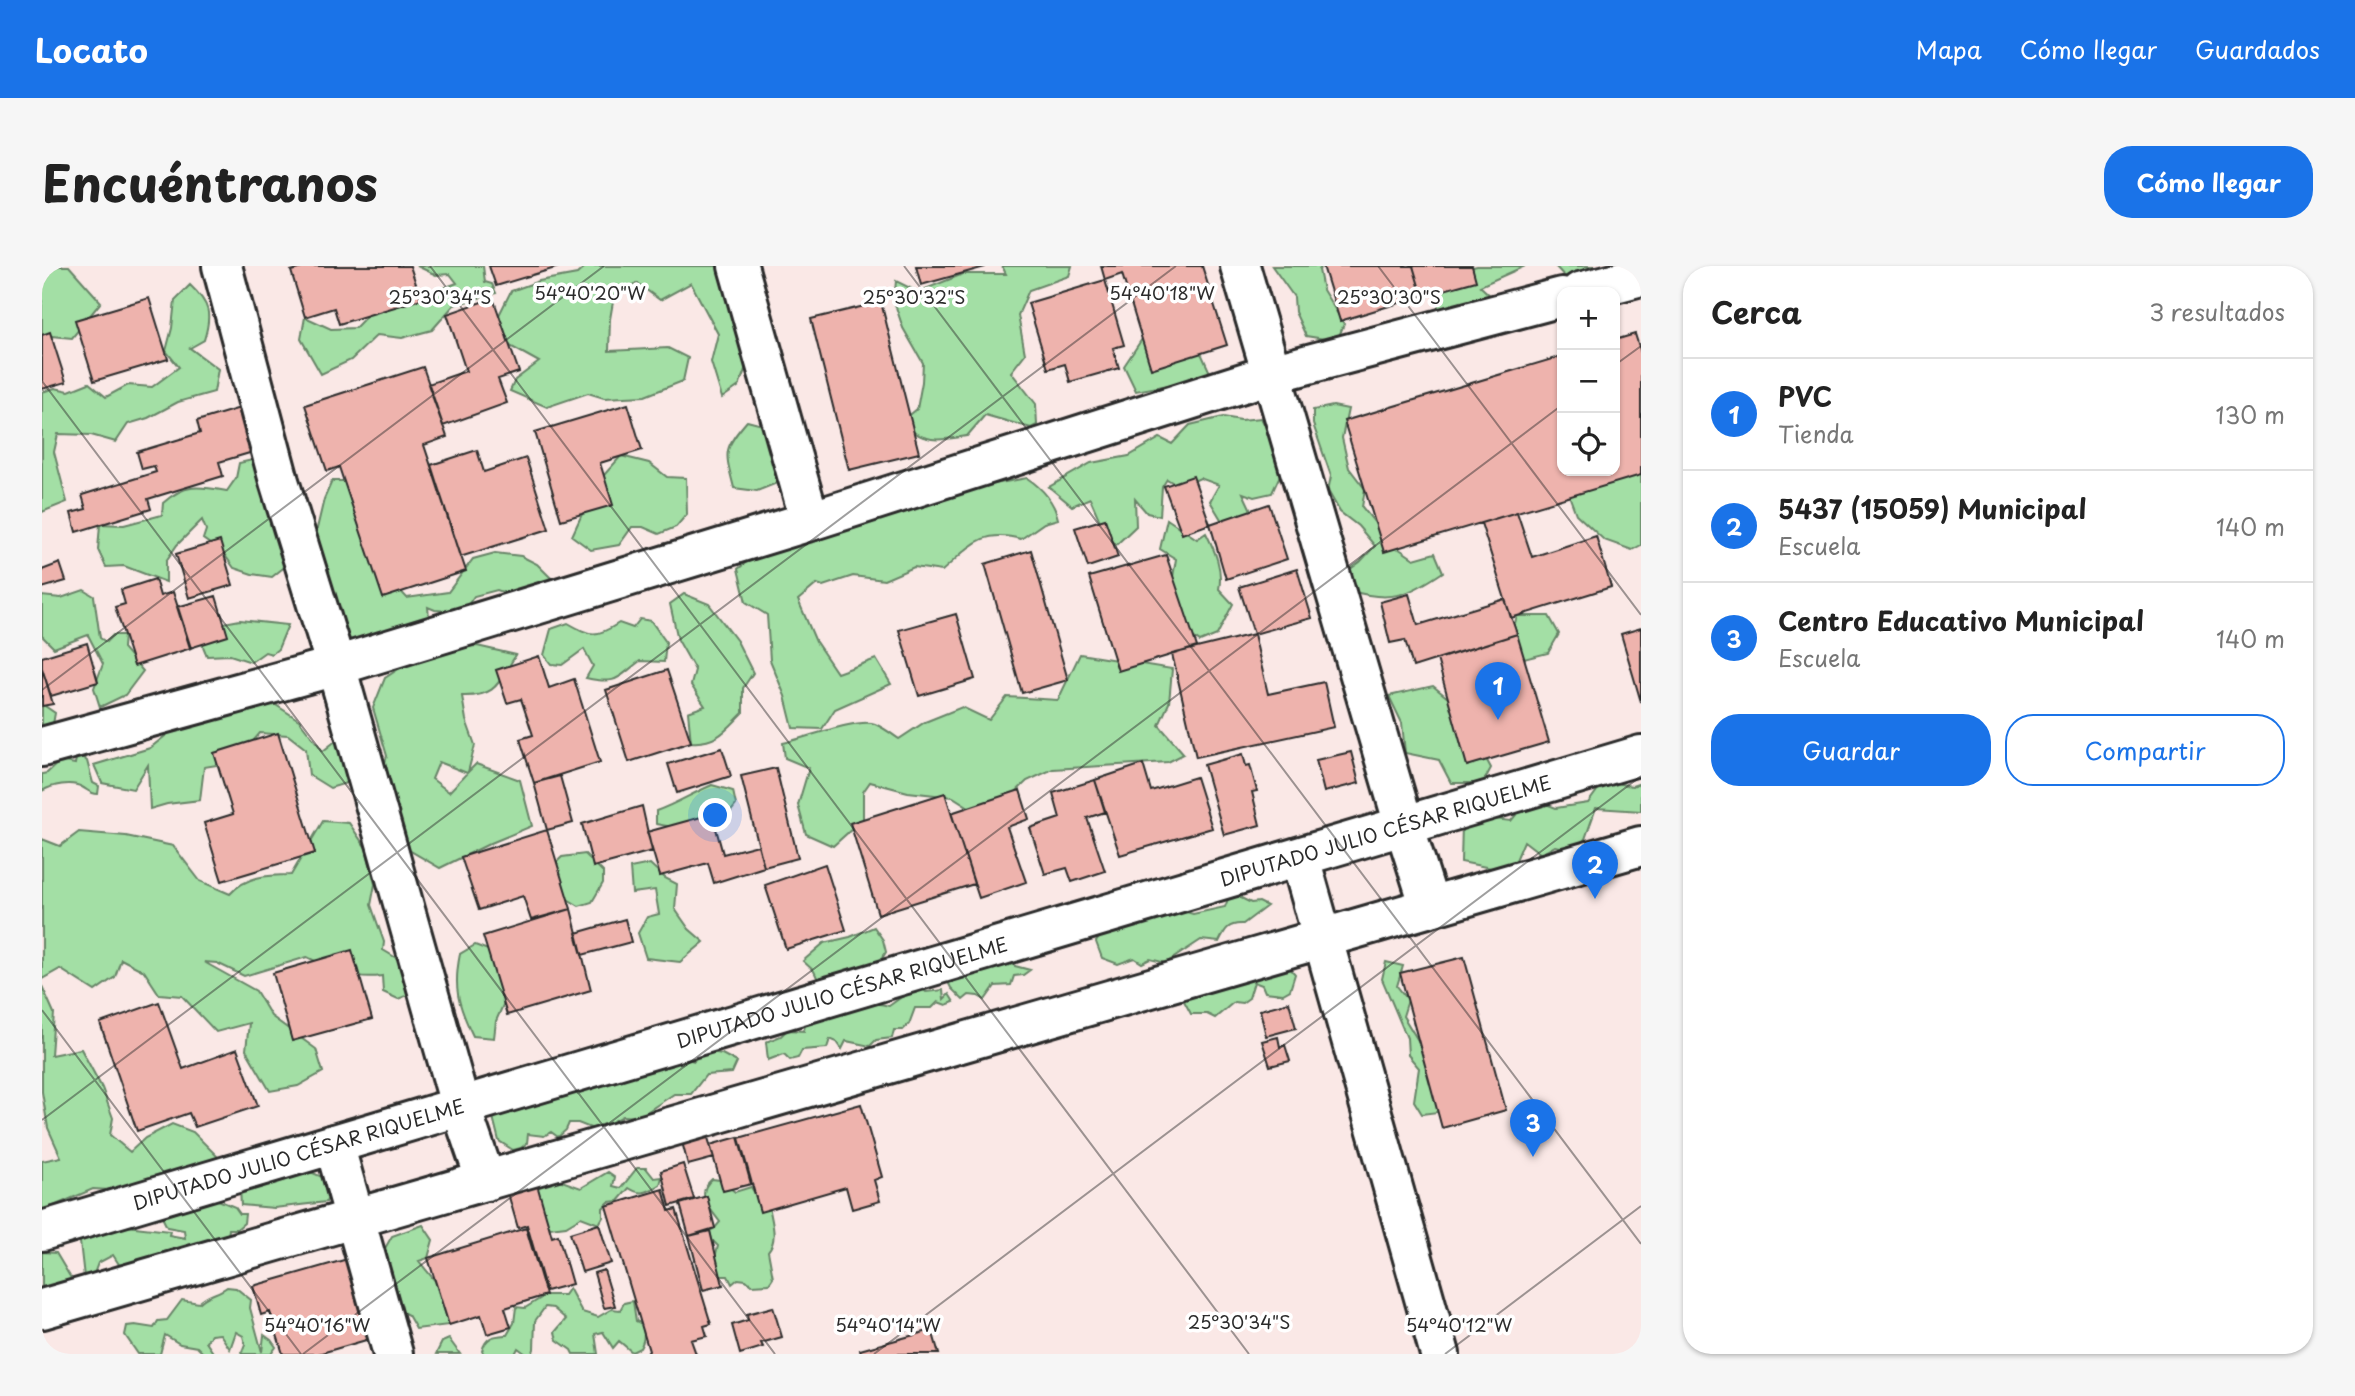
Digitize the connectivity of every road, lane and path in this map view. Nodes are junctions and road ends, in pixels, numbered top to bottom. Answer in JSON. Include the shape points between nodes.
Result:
{"nodes":[{"id":1,"x":222,"y":266,"type":"edge"},
{"id":2,"x":738,"y":266,"type":"edge"},
{"id":3,"x":1240,"y":266,"type":"edge"},
{"id":4,"x":1641,"y":276,"type":"edge"},
{"id":5,"x":1599,"y":287,"type":"edge"},
{"id":6,"x":1557,"y":298,"type":"edge"},
{"id":7,"x":1271,"y":374,"type":"junction"},
{"id":8,"x":810,"y":521,"type":"junction"},
{"id":9,"x":337,"y":666,"type":"junction"},
{"id":10,"x":42,"y":747,"type":"edge"},
{"id":11,"x":1641,"y":755,"type":"edge"},
{"id":12,"x":1404,"y":825,"type":"junction"},
{"id":13,"x":1641,"y":846,"type":"edge"},
{"id":14,"x":1300,"y":858,"type":"junction"},
{"id":15,"x":1430,"y":907,"type":"junction"},
{"id":16,"x":1322,"y":938,"type":"junction"},
{"id":17,"x":460,"y":1108,"type":"junction"},
{"id":18,"x":334,"y":1144,"type":"junction"},
{"id":19,"x":486,"y":1181,"type":"junction"},
{"id":20,"x":354,"y":1218,"type":"junction"},
{"id":21,"x":42,"y":1231,"type":"edge"},
{"id":22,"x":42,"y":1309,"type":"edge"},
{"id":23,"x":393,"y":1354,"type":"edge"},
{"id":24,"x":1440,"y":1354,"type":"edge"}],
"edges":[{"from":1,"to":9,"type":"street","via":[[278,481]]},
{"from":2,"to":8,"type":"street"},
{"from":3,"to":7,"type":"street"},
{"from":4,"to":5,"type":"street"},
{"from":6,"to":7,"type":"street"},
{"from":7,"to":8,"type":"street"},
{"from":7,"to":12,"type":"street"},
{"from":8,"to":9,"type":"street"},
{"from":9,"to":10,"type":"street"},
{"from":9,"to":17,"type":"street"},
{"from":11,"to":12,"type":"street","name":"DIPUTADO JULIO CÉSAR RIQUELME"},
{"from":12,"to":14,"type":"street","name":"DIPUTADO JULIO CÉSAR RIQUELME"},
{"from":12,"to":15,"type":"street"},
{"from":13,"to":15,"type":"street"},
{"from":14,"to":16,"type":"street"},
{"from":14,"to":17,"type":"street","name":"DIPUTADO JULIO CÉSAR RIQUELME"},
{"from":15,"to":16,"type":"street"},
{"from":16,"to":19,"type":"street"},
{"from":16,"to":24,"type":"street"},
{"from":17,"to":18,"type":"street","name":"DIPUTADO JULIO CÉSAR RIQUELME"},
{"from":17,"to":19,"type":"street"},
{"from":18,"to":20,"type":"street"},
{"from":18,"to":21,"type":"street","name":"DIPUTADO JULIO CÉSAR RIQUELME"},
{"from":19,"to":20,"type":"street"},
{"from":20,"to":22,"type":"street"},
{"from":20,"to":23,"type":"street"}]}
